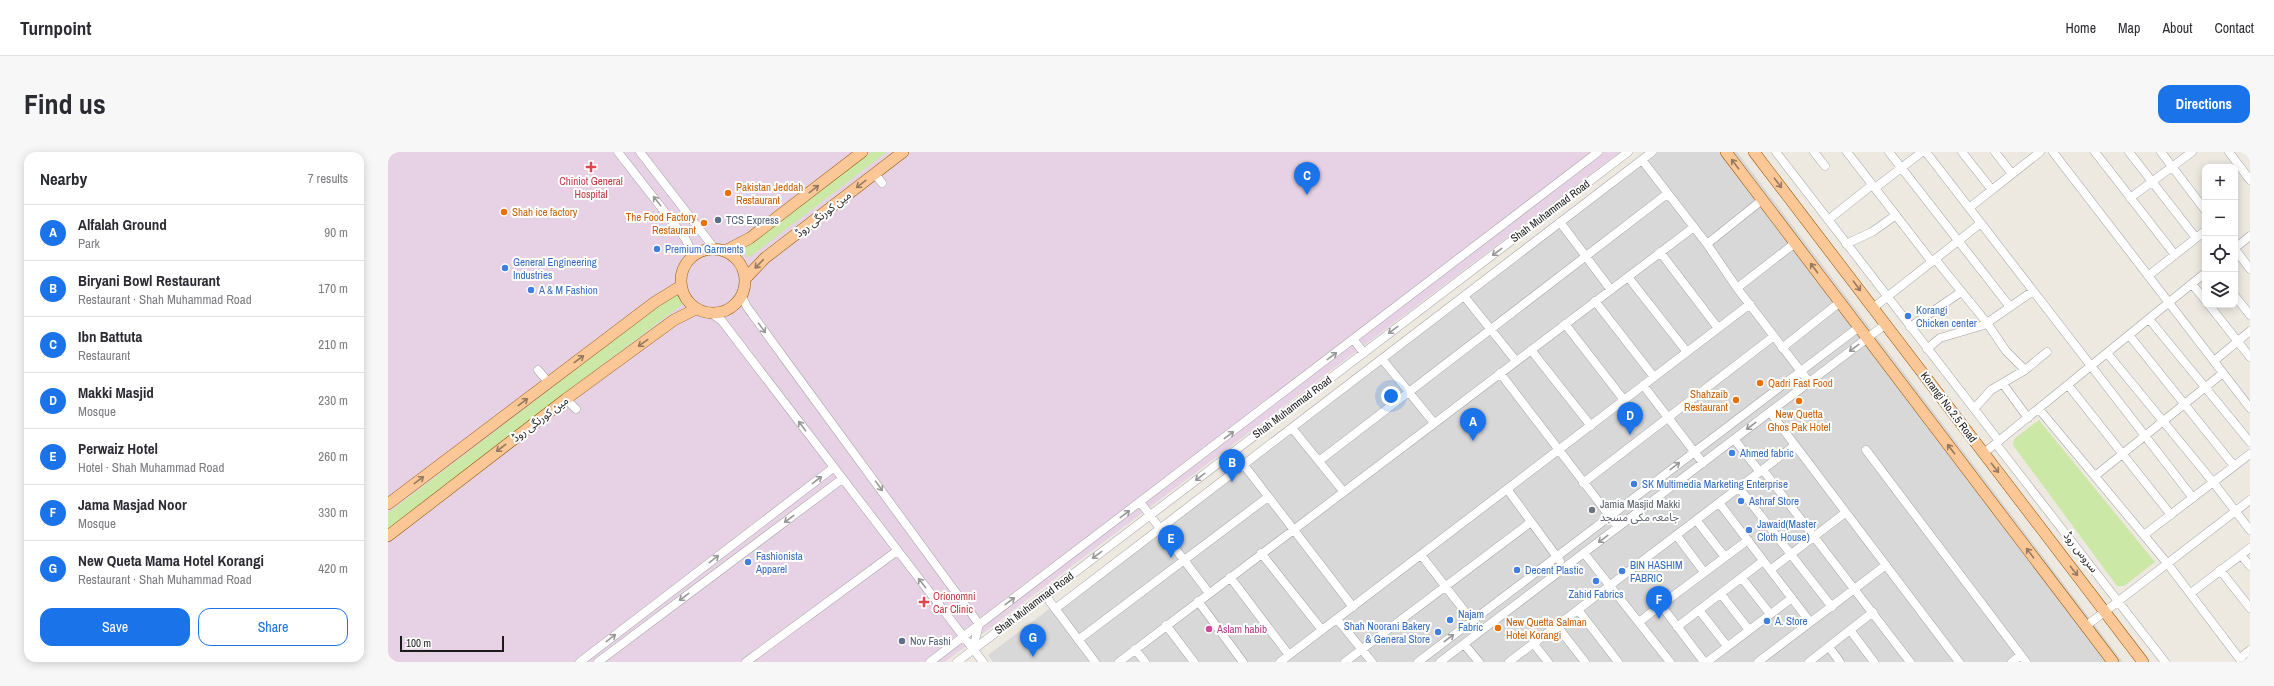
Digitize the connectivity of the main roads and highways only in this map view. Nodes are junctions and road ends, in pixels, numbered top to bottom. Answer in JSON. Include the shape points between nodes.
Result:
{"nodes":[{"id":1,"x":862,"y":152,"type":"edge"},
{"id":2,"x":903,"y":152,"type":"edge"},
{"id":3,"x":1726,"y":152,"type":"edge"},
{"id":4,"x":1754,"y":152,"type":"edge"},
{"id":5,"x":725,"y":251,"type":"junction"},
{"id":6,"x":745,"y":279,"type":"junction"},
{"id":7,"x":681,"y":286,"type":"junction"},
{"id":8,"x":696,"y":309,"type":"junction"},
{"id":9,"x":388,"y":504,"type":"edge"},
{"id":10,"x":388,"y":536,"type":"edge"},
{"id":11,"x":2113,"y":662,"type":"edge"},
{"id":12,"x":2143,"y":662,"type":"edge"}],
"edges":[{"from":5,"to":1,"type":"main road","one_way":true,"via":[[750,238]]},
{"from":2,"to":6,"type":"main road","name":"مین کورنگی روڈ","one_way":true,"via":[[879,178],[765,258]]},
{"from":11,"to":3,"type":"main road","one_way":true},
{"from":4,"to":12,"type":"main road","name":"Korangi No.2.5 Road","one_way":true},
{"from":5,"to":6,"type":"main road","via":[[739,262]]},
{"from":5,"to":7,"type":"main road","via":[[714,248],[699,252],[690,258],[683,269]]},
{"from":6,"to":8,"type":"main road","via":[[742,295],[729,308],[711,313]]},
{"from":7,"to":8,"type":"main road","via":[[684,296]]},
{"from":9,"to":7,"type":"main road","one_way":true,"via":[[668,292]]},
{"from":8,"to":10,"type":"main road","name":"مین کورنگی روڈ","one_way":true,"via":[[674,320],[566,399]]}]}
